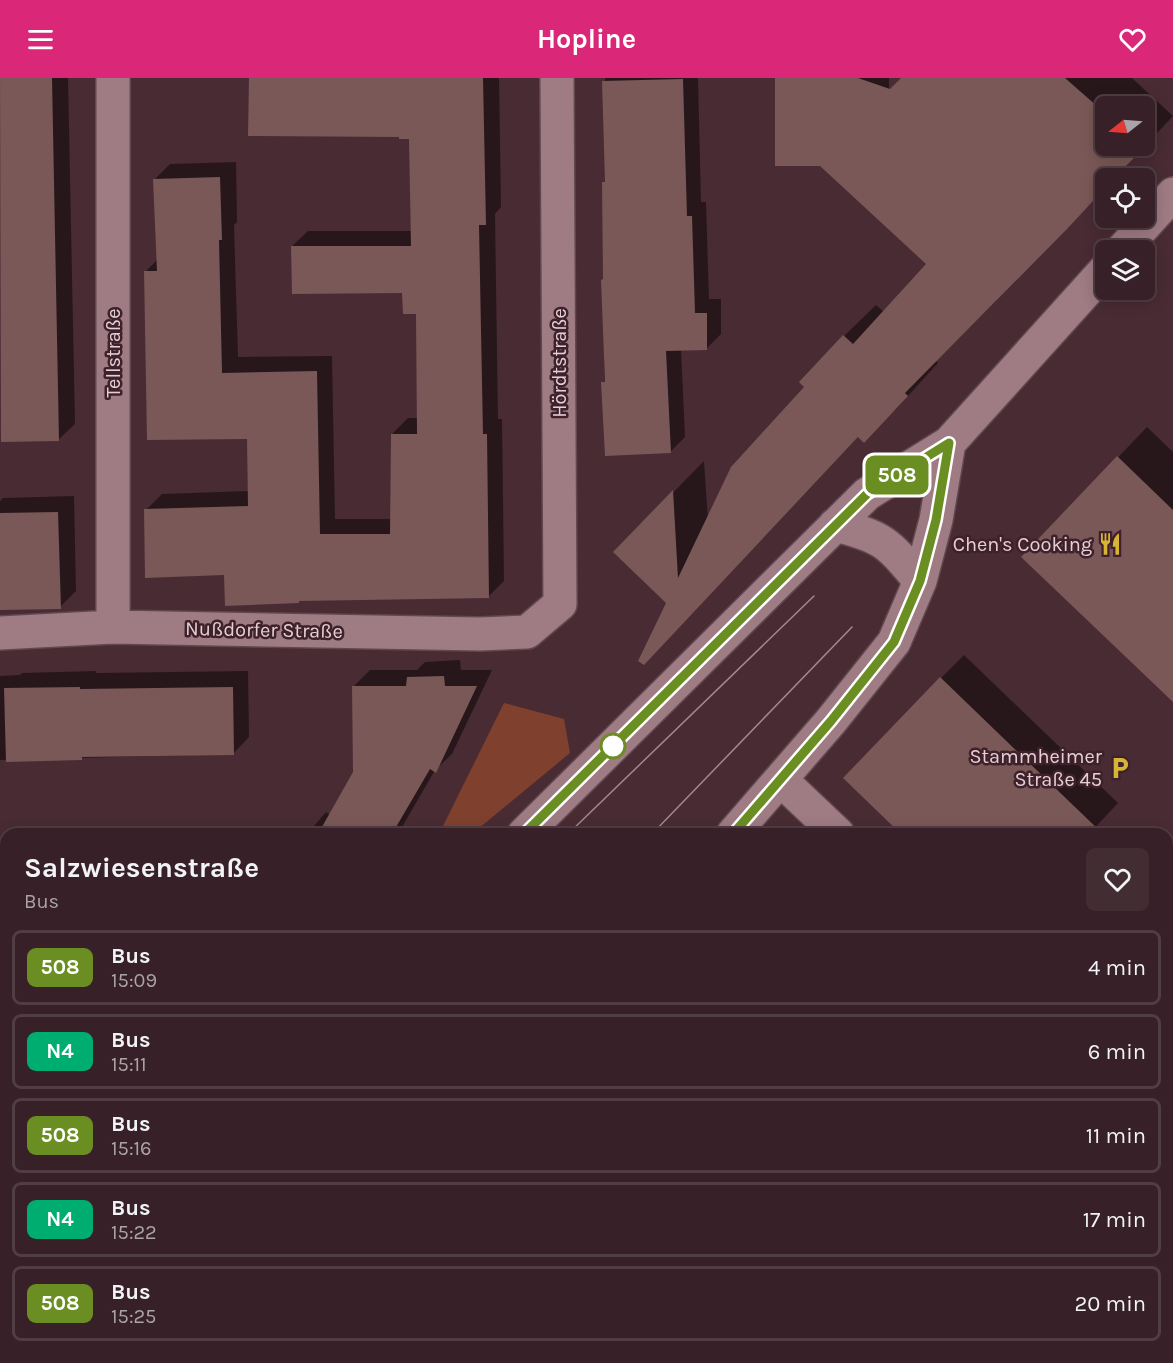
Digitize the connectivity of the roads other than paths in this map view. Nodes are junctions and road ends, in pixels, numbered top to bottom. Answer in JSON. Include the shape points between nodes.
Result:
{"nodes":[{"id":1,"x":113,"y":78,"type":"edge"},
{"id":2,"x":557,"y":78,"type":"edge"},
{"id":3,"x":1173,"y":194,"type":"edge"},
{"id":4,"x":1131,"y":240,"type":"edge"},
{"id":5,"x":1095,"y":281,"type":"edge"},
{"id":6,"x":949,"y":443,"type":"junction"},
{"id":7,"x":835,"y":525,"type":"junction"},
{"id":8,"x":920,"y":581,"type":"junction"},
{"id":9,"x":113,"y":627,"type":"junction"},
{"id":10,"x":528,"y":632,"type":"joint"},
{"id":11,"x":0,"y":633,"type":"edge"},
{"id":12,"x":782,"y":780,"type":"junction"},
{"id":13,"x":530,"y":828,"type":"edge"},
{"id":14,"x":738,"y":828,"type":"edge"},
{"id":15,"x":832,"y":828,"type":"edge"}],
"edges":[{"from":1,"to":9,"type":"street","name":"Tellstraße"},
{"from":2,"to":10,"type":"street","name":"Hördtstraße","via":[[560,604]]},
{"from":3,"to":4,"type":"street"},
{"from":5,"to":6,"type":"street"},
{"from":6,"to":7,"type":"street","via":[[867,494]]},
{"from":6,"to":8,"type":"street","via":[[936,520]]},
{"from":7,"to":8,"type":"street","via":[[870,534],[893,550]]},
{"from":7,"to":13,"type":"street"},
{"from":8,"to":12,"type":"street","via":[[894,642]]},
{"from":9,"to":10,"type":"street","name":"Nußdorfer Straße"},
{"from":9,"to":11,"type":"street","name":"Nußdorfer Straße"},
{"from":12,"to":14,"type":"street"},
{"from":12,"to":15,"type":"street"}]}
